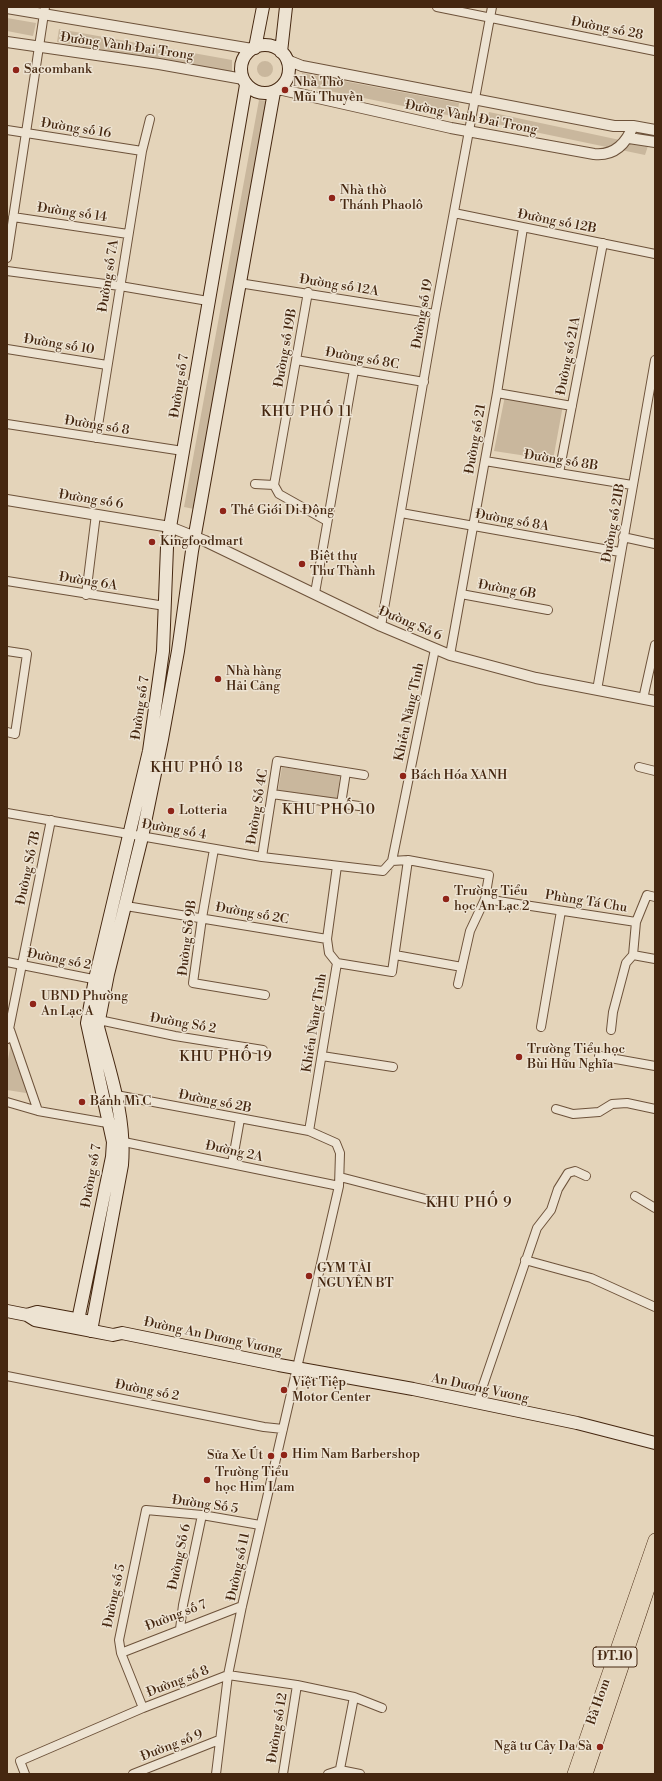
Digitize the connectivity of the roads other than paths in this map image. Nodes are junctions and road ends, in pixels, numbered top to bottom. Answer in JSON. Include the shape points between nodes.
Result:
{"nodes":[{"id":1,"x":263,"y":7,"type":"edge"},
{"id":2,"x":286,"y":7,"type":"edge"},
{"id":3,"x":437,"y":7,"type":"edge"},
{"id":4,"x":492,"y":7,"type":"edge"},
{"id":5,"x":7,"y":8,"type":"edge"},
{"id":6,"x":44,"y":11,"type":"edge"},
{"id":7,"x":490,"y":17,"type":"junction"},
{"id":8,"x":7,"y":42,"type":"edge"},
{"id":9,"x":38,"y":47,"type":"junction"},
{"id":10,"x":253,"y":48,"type":"junction"},
{"id":11,"x":655,"y":50,"type":"edge"},
{"id":12,"x":284,"y":56,"type":"junction"},
{"id":13,"x":245,"y":82,"type":"junction"},
{"id":14,"x":276,"y":91,"type":"junction"},
{"id":15,"x":476,"y":99,"type":"junction"},
{"id":16,"x":150,"y":119,"type":"dead end"},
{"id":17,"x":632,"y":126,"type":"junction"},
{"id":18,"x":7,"y":130,"type":"edge"},
{"id":19,"x":655,"y":130,"type":"edge"},
{"id":20,"x":468,"y":131,"type":"junction"},
{"id":21,"x":26,"y":133,"type":"junction"},
{"id":22,"x":628,"y":138,"type":"junction"},
{"id":23,"x":655,"y":142,"type":"edge"},
{"id":24,"x":142,"y":151,"type":"junction"},
{"id":25,"x":454,"y":213,"type":"junction"},
{"id":26,"x":13,"y":217,"type":"junction"},
{"id":27,"x":523,"y":228,"type":"junction"},
{"id":28,"x":128,"y":234,"type":"junction"},
{"id":29,"x":603,"y":243,"type":"junction"},
{"id":30,"x":655,"y":254,"type":"edge"},
{"id":31,"x":7,"y":258,"type":"edge"},
{"id":32,"x":7,"y":271,"type":"edge"},
{"id":33,"x":240,"y":283,"type":"junction"},
{"id":34,"x":120,"y":286,"type":"junction"},
{"id":35,"x":308,"y":292,"type":"junction"},
{"id":36,"x":208,"y":301,"type":"junction"},
{"id":37,"x":435,"y":314,"type":"junction"},
{"id":38,"x":7,"y":349,"type":"edge"},
{"id":39,"x":296,"y":360,"type":"junction"},
{"id":40,"x":655,"y":360,"type":"edge"},
{"id":41,"x":107,"y":365,"type":"junction"},
{"id":42,"x":354,"y":370,"type":"junction"},
{"id":43,"x":424,"y":382,"type":"junction"},
{"id":44,"x":497,"y":393,"type":"junction"},
{"id":45,"x":572,"y":406,"type":"junction"},
{"id":46,"x":7,"y":424,"type":"edge"},
{"id":47,"x":96,"y":438,"type":"junction"},
{"id":48,"x":183,"y":451,"type":"junction"},
{"id":49,"x":485,"y":461,"type":"junction"},
{"id":50,"x":559,"y":473,"type":"junction"},
{"id":51,"x":255,"y":484,"type":"dead end"},
{"id":52,"x":274,"y":485,"type":"junction"},
{"id":53,"x":632,"y":485,"type":"junction"},
{"id":54,"x":7,"y":500,"type":"edge"},
{"id":55,"x":401,"y":513,"type":"junction"},
{"id":56,"x":96,"y":514,"type":"junction"},
{"id":57,"x":327,"y":521,"type":"junction"},
{"id":58,"x":473,"y":526,"type":"junction"},
{"id":59,"x":170,"y":527,"type":"junction"},
{"id":60,"x":194,"y":536,"type":"junction"},
{"id":61,"x":623,"y":537,"type":"junction"},
{"id":62,"x":655,"y":544,"type":"edge"},
{"id":63,"x":620,"y":552,"type":"junction"},
{"id":64,"x":7,"y":581,"type":"edge"},
{"id":65,"x":315,"y":593,"type":"junction"},
{"id":66,"x":461,"y":594,"type":"junction"},
{"id":67,"x":86,"y":595,"type":"junction"},
{"id":68,"x":165,"y":606,"type":"junction"},
{"id":69,"x":548,"y":610,"type":"dead end"},
{"id":70,"x":381,"y":626,"type":"junction"},
{"id":71,"x":655,"y":645,"type":"edge"},
{"id":72,"x":434,"y":649,"type":"junction"},
{"id":73,"x":7,"y":651,"type":"edge"},
{"id":74,"x":450,"y":655,"type":"junction"},
{"id":75,"x":597,"y":690,"type":"junction"},
{"id":76,"x":643,"y":699,"type":"junction"},
{"id":77,"x":655,"y":701,"type":"edge"},
{"id":78,"x":7,"y":732,"type":"edge"},
{"id":79,"x":639,"y":767,"type":"dead end"},
{"id":80,"x":655,"y":771,"type":"edge"},
{"id":81,"x":346,"y":772,"type":"junction"},
{"id":82,"x":364,"y":775,"type":"dead end"},
{"id":83,"x":272,"y":794,"type":"junction"},
{"id":84,"x":341,"y":804,"type":"junction"},
{"id":85,"x":359,"y":806,"type":"dead end"},
{"id":86,"x":7,"y":814,"type":"edge"},
{"id":87,"x":51,"y":820,"type":"junction"},
{"id":88,"x":130,"y":835,"type":"junction"},
{"id":89,"x":142,"y":837,"type":"junction"},
{"id":90,"x":214,"y":849,"type":"junction"},
{"id":91,"x":262,"y":857,"type":"junction"},
{"id":92,"x":408,"y":860,"type":"junction"},
{"id":93,"x":392,"y":861,"type":"junction"},
{"id":94,"x":337,"y":866,"type":"junction"},
{"id":95,"x":655,"y":897,"type":"edge"},
{"id":96,"x":485,"y":898,"type":"junction"},
{"id":97,"x":126,"y":906,"type":"junction"},
{"id":98,"x":561,"y":911,"type":"junction"},
{"id":99,"x":202,"y":918,"type":"junction"},
{"id":100,"x":636,"y":922,"type":"junction"},
{"id":101,"x":327,"y":939,"type":"junction"},
{"id":102,"x":394,"y":955,"type":"junction"},
{"id":103,"x":633,"y":955,"type":"junction"},
{"id":104,"x":655,"y":959,"type":"edge"},
{"id":105,"x":7,"y":962,"type":"edge"},
{"id":106,"x":337,"y":963,"type":"junction"},
{"id":107,"x":21,"y":966,"type":"junction"},
{"id":108,"x":462,"y":967,"type":"junction"},
{"id":109,"x":101,"y":980,"type":"junction"},
{"id":110,"x":458,"y":984,"type":"dead end"},
{"id":111,"x":265,"y":996,"type":"dead end"},
{"id":112,"x":99,"y":1020,"type":"junction"},
{"id":113,"x":9,"y":1025,"type":"edge"},
{"id":114,"x":541,"y":1027,"type":"dead end"},
{"id":115,"x":611,"y":1030,"type":"dead end"},
{"id":116,"x":7,"y":1039,"type":"edge"},
{"id":117,"x":263,"y":1050,"type":"dead end"},
{"id":118,"x":322,"y":1056,"type":"junction"},
{"id":119,"x":598,"y":1056,"type":"dead end"},
{"id":120,"x":655,"y":1066,"type":"edge"},
{"id":121,"x":393,"y":1067,"type":"dead end"},
{"id":122,"x":116,"y":1095,"type":"junction"},
{"id":123,"x":7,"y":1102,"type":"edge"},
{"id":124,"x":655,"y":1108,"type":"edge"},
{"id":125,"x":556,"y":1109,"type":"dead end"},
{"id":126,"x":38,"y":1111,"type":"junction"},
{"id":127,"x":240,"y":1119,"type":"junction"},
{"id":128,"x":110,"y":1124,"type":"junction"},
{"id":129,"x":122,"y":1124,"type":"junction"},
{"id":130,"x":309,"y":1131,"type":"junction"},
{"id":131,"x":124,"y":1142,"type":"junction"},
{"id":132,"x":232,"y":1164,"type":"junction"},
{"id":133,"x":586,"y":1176,"type":"dead end"},
{"id":134,"x":340,"y":1177,"type":"junction"},
{"id":135,"x":338,"y":1186,"type":"junction"},
{"id":136,"x":635,"y":1196,"type":"dead end"},
{"id":137,"x":433,"y":1201,"type":"dead end"},
{"id":138,"x":655,"y":1208,"type":"edge"},
{"id":139,"x":525,"y":1260,"type":"junction"},
{"id":140,"x":655,"y":1307,"type":"edge"},
{"id":141,"x":7,"y":1312,"type":"edge"},
{"id":142,"x":77,"y":1324,"type":"junction"},
{"id":143,"x":92,"y":1327,"type":"junction"},
{"id":144,"x":297,"y":1368,"type":"junction"},
{"id":145,"x":7,"y":1376,"type":"edge"},
{"id":146,"x":477,"y":1403,"type":"junction"},
{"id":147,"x":283,"y":1429,"type":"junction"},
{"id":148,"x":655,"y":1443,"type":"edge"},
{"id":149,"x":146,"y":1510,"type":"joint"},
{"id":150,"x":202,"y":1515,"type":"junction"},
{"id":151,"x":260,"y":1526,"type":"junction"},
{"id":152,"x":655,"y":1540,"type":"edge"},
{"id":153,"x":655,"y":1568,"type":"edge"},
{"id":154,"x":647,"y":1588,"type":"edge"},
{"id":155,"x":242,"y":1606,"type":"junction"},
{"id":156,"x":180,"y":1629,"type":"junction"},
{"id":157,"x":121,"y":1653,"type":"junction"},
{"id":158,"x":228,"y":1675,"type":"junction"},
{"id":159,"x":297,"y":1685,"type":"junction"},
{"id":160,"x":354,"y":1696,"type":"junction"},
{"id":161,"x":143,"y":1708,"type":"junction"},
{"id":162,"x":382,"y":1708,"type":"dead end"},
{"id":163,"x":219,"y":1740,"type":"junction"},
{"id":164,"x":340,"y":1772,"type":"edge"},
{"id":165,"x":25,"y":1774,"type":"edge"},
{"id":166,"x":133,"y":1774,"type":"edge"},
{"id":167,"x":216,"y":1774,"type":"edge"},
{"id":168,"x":283,"y":1774,"type":"edge"},
{"id":169,"x":328,"y":1774,"type":"edge"},
{"id":170,"x":360,"y":1774,"type":"edge"},
{"id":171,"x":574,"y":1774,"type":"edge"},
{"id":172,"x":586,"y":1774,"type":"edge"}],
"edges":[{"from":1,"to":10,"type":"main road"},
{"from":2,"to":12,"type":"main road"},
{"from":3,"to":7,"type":"street","name":"Đường số 28"},
{"from":4,"to":7,"type":"street","name":"Đường số 19"},
{"from":5,"to":6,"type":"street","name":"Đường Vành Đai Trong"},
{"from":6,"to":9,"type":"street"},
{"from":6,"to":10,"type":"street","name":"Đường Vành Đai Trong"},
{"from":7,"to":11,"type":"street","name":"Đường số 28"},
{"from":7,"to":15,"type":"street","name":"Đường số 19"},
{"from":8,"to":9,"type":"street","name":"Đường Vành Đai Trong"},
{"from":9,"to":13,"type":"street","name":"Đường Vành Đai Trong","via":[[159,64]]},
{"from":9,"to":21,"type":"street"},
{"from":10,"to":12,"type":"main road","via":[[269,46]]},
{"from":10,"to":13,"type":"main road","via":[[241,64]]},
{"from":12,"to":14,"type":"main road","via":[[289,68],[288,76]]},
{"from":12,"to":15,"type":"street","name":"Đường Vành Đai Trong","via":[[302,66]]},
{"from":13,"to":14,"type":"main road","via":[[259,93]]},
{"from":13,"to":36,"type":"main road","name":"Đường số 7"},
{"from":14,"to":20,"type":"street","name":"Đường Vành Đai Trong"},
{"from":14,"to":33,"type":"main road","name":"Đường số 7"},
{"from":15,"to":17,"type":"street","name":"Đường Vành Đai Trong","via":[[614,126]]},
{"from":15,"to":20,"type":"street","name":"Đường số 19"},
{"from":16,"to":24,"type":"street","name":"Đường số 7A"},
{"from":17,"to":19,"type":"street","name":"Đường Vành Đai Trong"},
{"from":17,"to":22,"type":"street"},
{"from":18,"to":21,"type":"street","name":"Đường số 16"},
{"from":20,"to":22,"type":"street","name":"Đường Vành Đai Trong","via":[[599,155],[612,152]]},
{"from":20,"to":25,"type":"street","name":"Đường số 19"},
{"from":21,"to":24,"type":"street","name":"Đường số 16"},
{"from":21,"to":26,"type":"street"},
{"from":22,"to":23,"type":"street"},
{"from":24,"to":28,"type":"street","name":"Đường số 7A"},
{"from":25,"to":27,"type":"street","name":"Đường số 12B"},
{"from":25,"to":37,"type":"street","name":"Đường số 19"},
{"from":26,"to":28,"type":"street","name":"Đường số 14"},
{"from":26,"to":31,"type":"street"},
{"from":27,"to":29,"type":"street","name":"Đường số 12B"},
{"from":27,"to":44,"type":"street","name":"Đường số 21"},
{"from":28,"to":34,"type":"street","name":"Đường số 7A"},
{"from":29,"to":30,"type":"street","name":"Đường số 12B"},
{"from":29,"to":45,"type":"street","name":"Đường số 21A"},
{"from":32,"to":34,"type":"street"},
{"from":33,"to":35,"type":"street","name":"Đường số 12A"},
{"from":33,"to":60,"type":"main road","name":"Đường số 7"},
{"from":34,"to":36,"type":"street"},
{"from":34,"to":41,"type":"street","name":"Đường số 7A"},
{"from":35,"to":37,"type":"street","name":"Đường số 12A"},
{"from":35,"to":39,"type":"street","name":"Đường số 19B"},
{"from":36,"to":48,"type":"main road","name":"Đường số 7"},
{"from":37,"to":43,"type":"street","name":"Đường số 19"},
{"from":38,"to":41,"type":"street","name":"Đường số 10"},
{"from":39,"to":42,"type":"street","name":"Đường số 8C"},
{"from":39,"to":52,"type":"street","name":"Đường số 19B"},
{"from":40,"to":53,"type":"street","name":"Đường số 21B"},
{"from":41,"to":47,"type":"street","name":"Đường số 7A"},
{"from":42,"to":43,"type":"street","name":"Đường số 8C"},
{"from":42,"to":57,"type":"street"},
{"from":43,"to":55,"type":"street","name":"Đường số 19"},
{"from":44,"to":45,"type":"street"},
{"from":44,"to":49,"type":"street","name":"Đường số 21"},
{"from":45,"to":50,"type":"street","name":"Đường số 21A"},
{"from":46,"to":47,"type":"street","name":"Đường số 8"},
{"from":47,"to":48,"type":"street","name":"Đường số 8"},
{"from":48,"to":59,"type":"main road","name":"Đường số 7"},
{"from":49,"to":50,"type":"street","name":"Đường số 8B"},
{"from":49,"to":58,"type":"street","name":"Đường số 21"},
{"from":50,"to":53,"type":"street","name":"Đường số 8B"},
{"from":51,"to":52,"type":"street"},
{"from":52,"to":57,"type":"street","via":[[280,494]]},
{"from":53,"to":61,"type":"street","name":"Đường số 21B"},
{"from":54,"to":56,"type":"street","name":"Đường số 6"},
{"from":55,"to":58,"type":"street","name":"Đường số 8A"},
{"from":55,"to":70,"type":"street","name":"Đường số 19"},
{"from":56,"to":59,"type":"street","name":"Đường số 6"},
{"from":56,"to":67,"type":"street"},
{"from":57,"to":65,"type":"street"},
{"from":58,"to":63,"type":"street","name":"Đường số 8A"},
{"from":58,"to":66,"type":"street","name":"Đường số 21"},
{"from":59,"to":60,"type":"street","name":"Đường Số 6"},
{"from":59,"to":68,"type":"main road","name":"Đường số 7"},
{"from":60,"to":65,"type":"street","name":"Đường Số 6"},
{"from":60,"to":89,"type":"main road","name":"Đường số 7","via":[[178,652]]},
{"from":61,"to":62,"type":"street"},
{"from":61,"to":63,"type":"street","name":"Đường số 21B"},
{"from":63,"to":75,"type":"street","name":"Đường số 21B"},
{"from":64,"to":67,"type":"street","name":"Đường 6A"},
{"from":65,"to":70,"type":"street","name":"Đường Số 6"},
{"from":66,"to":69,"type":"street","name":"Đường 6B"},
{"from":66,"to":74,"type":"street","name":"Đường số 21"},
{"from":67,"to":68,"type":"street","name":"Đường 6A"},
{"from":68,"to":88,"type":"main road","name":"Đường số 7","via":[[149,751]]},
{"from":70,"to":72,"type":"street","name":"Đường Số 6"},
{"from":71,"to":76,"type":"street"},
{"from":72,"to":74,"type":"street","name":"Đường Số 6"},
{"from":72,"to":93,"type":"street","name":"Khiếu Năng Tĩnh"},
{"from":73,"to":78,"type":"street","via":[[27,654],[15,734]]},
{"from":74,"to":75,"type":"street","name":"Đường Số 6","via":[[536,678]]},
{"from":75,"to":76,"type":"street","name":"Đường Số 6"},
{"from":76,"to":77,"type":"street","name":"Đường Số 6"},
{"from":79,"to":80,"type":"street"},
{"from":81,"to":82,"type":"street","name":"Đường Số 4C"},
{"from":81,"to":83,"type":"street","name":"Đường Số 4C","via":[[277,761]]},
{"from":81,"to":84,"type":"street"},
{"from":83,"to":84,"type":"street","name":"Đường Số 4C"},
{"from":83,"to":91,"type":"street","name":"Đường Số 4C"},
{"from":84,"to":85,"type":"street","name":"Đường Số 4C"},
{"from":86,"to":87,"type":"street","name":"Đường số 4"},
{"from":87,"to":88,"type":"street","name":"Đường số 4"},
{"from":87,"to":107,"type":"street","name":"Đường Số 7B"},
{"from":88,"to":89,"type":"street","name":"Đường số 4"},
{"from":88,"to":109,"type":"main road","name":"Đường số 7"},
{"from":89,"to":90,"type":"street","name":"Đường số 4"},
{"from":89,"to":97,"type":"main road","name":"Đường số 7"},
{"from":90,"to":91,"type":"street","name":"Đường số 4"},
{"from":90,"to":99,"type":"street","name":"Đường Số 9B"},
{"from":91,"to":94,"type":"street","name":"Đường số 4"},
{"from":92,"to":93,"type":"street"},
{"from":92,"to":96,"type":"street","via":[[489,875]]},
{"from":92,"to":102,"type":"street"},
{"from":93,"to":94,"type":"street","via":[[383,871]]},
{"from":94,"to":101,"type":"street","name":"Khiếu Năng Tĩnh"},
{"from":95,"to":100,"type":"street","name":"Phùng Tá Chu","via":[[647,895]]},
{"from":96,"to":98,"type":"street","name":"Phùng Tá Chu"},
{"from":96,"to":108,"type":"street","via":[[470,931]]},
{"from":97,"to":99,"type":"street","name":"Đường số 2C"},
{"from":97,"to":109,"type":"main road","name":"Đường số 7"},
{"from":98,"to":100,"type":"street","name":"Phùng Tá Chu"},
{"from":98,"to":114,"type":"street"},
{"from":99,"to":101,"type":"street","name":"Đường số 2C"},
{"from":99,"to":111,"type":"street","name":"Đường Số 9B","via":[[193,983]]},
{"from":100,"to":103,"type":"street","name":"Phùng Tá Chu"},
{"from":101,"to":106,"type":"street","name":"Khiếu Năng Tĩnh","via":[[329,953]]},
{"from":102,"to":106,"type":"street","via":[[392,972]]},
{"from":102,"to":108,"type":"street"},
{"from":103,"to":104,"type":"street"},
{"from":103,"to":115,"type":"street","via":[[626,963]]},
{"from":105,"to":107,"type":"street","name":"Đường số 2"},
{"from":106,"to":118,"type":"street","name":"Khiếu Năng Tĩnh"},
{"from":107,"to":109,"type":"street","name":"Đường số 2"},
{"from":107,"to":113,"type":"street","name":"Đường Số 7B"},
{"from":108,"to":110,"type":"street"},
{"from":109,"to":112,"type":"main road","name":"Đường số 7"},
{"from":109,"to":128,"type":"main road","name":"Đường số 7","via":[[87,1022]]},
{"from":112,"to":117,"type":"street","name":"Đường Số 2","via":[[175,1036]]},
{"from":112,"to":122,"type":"main road","name":"Đường số 7","via":[[98,1027]]},
{"from":113,"to":116,"type":"street","name":"Đường Số 7B"},
{"from":113,"to":126,"type":"street"},
{"from":118,"to":121,"type":"street"},
{"from":118,"to":130,"type":"street","name":"Khiếu Năng Tĩnh"},
{"from":119,"to":120,"type":"street"},
{"from":122,"to":127,"type":"street","name":"Đường số 2B"},
{"from":122,"to":129,"type":"main road","name":"Đường số 7"},
{"from":123,"to":126,"type":"street"},
{"from":124,"to":125,"type":"street","via":[[627,1103],[612,1104],[599,1112],[573,1114]]},
{"from":126,"to":128,"type":"street"},
{"from":127,"to":130,"type":"street","name":"Đường số 2B"},
{"from":127,"to":132,"type":"street"},
{"from":128,"to":129,"type":"street"},
{"from":128,"to":142,"type":"main road","name":"Đường số 7","via":[[112,1157]]},
{"from":129,"to":131,"type":"main road","name":"Đường số 7"},
{"from":130,"to":134,"type":"street","via":[[336,1143],[340,1154]]},
{"from":131,"to":132,"type":"street","name":"Đường 2A"},
{"from":131,"to":143,"type":"main road","name":"Đường số 7"},
{"from":132,"to":135,"type":"street","name":"Đường 2A"},
{"from":133,"to":139,"type":"street","via":[[575,1171],[568,1173],[558,1189],[551,1210],[537,1228]]},
{"from":134,"to":135,"type":"street"},
{"from":134,"to":137,"type":"street"},
{"from":135,"to":144,"type":"street"},
{"from":136,"to":138,"type":"street"},
{"from":139,"to":140,"type":"street","via":[[591,1278]]},
{"from":139,"to":146,"type":"street"},
{"from":141,"to":142,"type":"main road","name":"Đường An Dương Vương","via":[[26,1315],[37,1312]]},
{"from":142,"to":143,"type":"main road","name":"Đường An Dương Vương"},
{"from":143,"to":144,"type":"main road","name":"Đường An Dương Vương","via":[[113,1335],[122,1333]]},
{"from":144,"to":146,"type":"main road","name":"An Dương Vương"},
{"from":144,"to":147,"type":"street","name":"Đường số 11"},
{"from":145,"to":147,"type":"street","name":"Đường số 2"},
{"from":146,"to":148,"type":"main road","name":"An Dương Vương","via":[[577,1423]]},
{"from":147,"to":151,"type":"street","name":"Đường số 11"},
{"from":149,"to":150,"type":"street","name":"Đường Số 5"},
{"from":149,"to":157,"type":"street","name":"Đường số 5","via":[[118,1640]]},
{"from":150,"to":151,"type":"street","name":"Đường Số 5"},
{"from":150,"to":156,"type":"street","name":"Đường Số 6"},
{"from":151,"to":155,"type":"street","name":"Đường số 11"},
{"from":152,"to":154,"type":"main road","name":"Bà Hom","number":"ĐT.10"},
{"from":153,"to":154,"type":"main road","name":"Bà Hom","number":"ĐT.10"},
{"from":154,"to":171,"type":"main road","name":"Bà Hom","number":"ĐT.10"},
{"from":154,"to":172,"type":"main road","name":"Bà Hom","number":"ĐT.10"},
{"from":155,"to":156,"type":"street","name":"Đường số 7"},
{"from":155,"to":158,"type":"street","name":"Đường số 11"},
{"from":156,"to":157,"type":"street","name":"Đường số 7"},
{"from":157,"to":161,"type":"street","name":"Đường số 5"},
{"from":158,"to":159,"type":"street","name":"Đường số 8"},
{"from":158,"to":161,"type":"street","name":"Đường số 8"},
{"from":158,"to":163,"type":"street","name":"Đường số 11"},
{"from":159,"to":160,"type":"street","name":"Đường số 8"},
{"from":159,"to":168,"type":"street","name":"Đường số 12"},
{"from":160,"to":162,"type":"street","name":"Đường số 8"},
{"from":160,"to":164,"type":"street"},
{"from":161,"to":165,"type":"street","name":"Đường số 8","via":[[20,1761]]},
{"from":163,"to":166,"type":"street","name":"Đường số 9"},
{"from":163,"to":167,"type":"street","name":"Đường số 11"},
{"from":164,"to":169,"type":"street"},
{"from":164,"to":170,"type":"street"}]}
